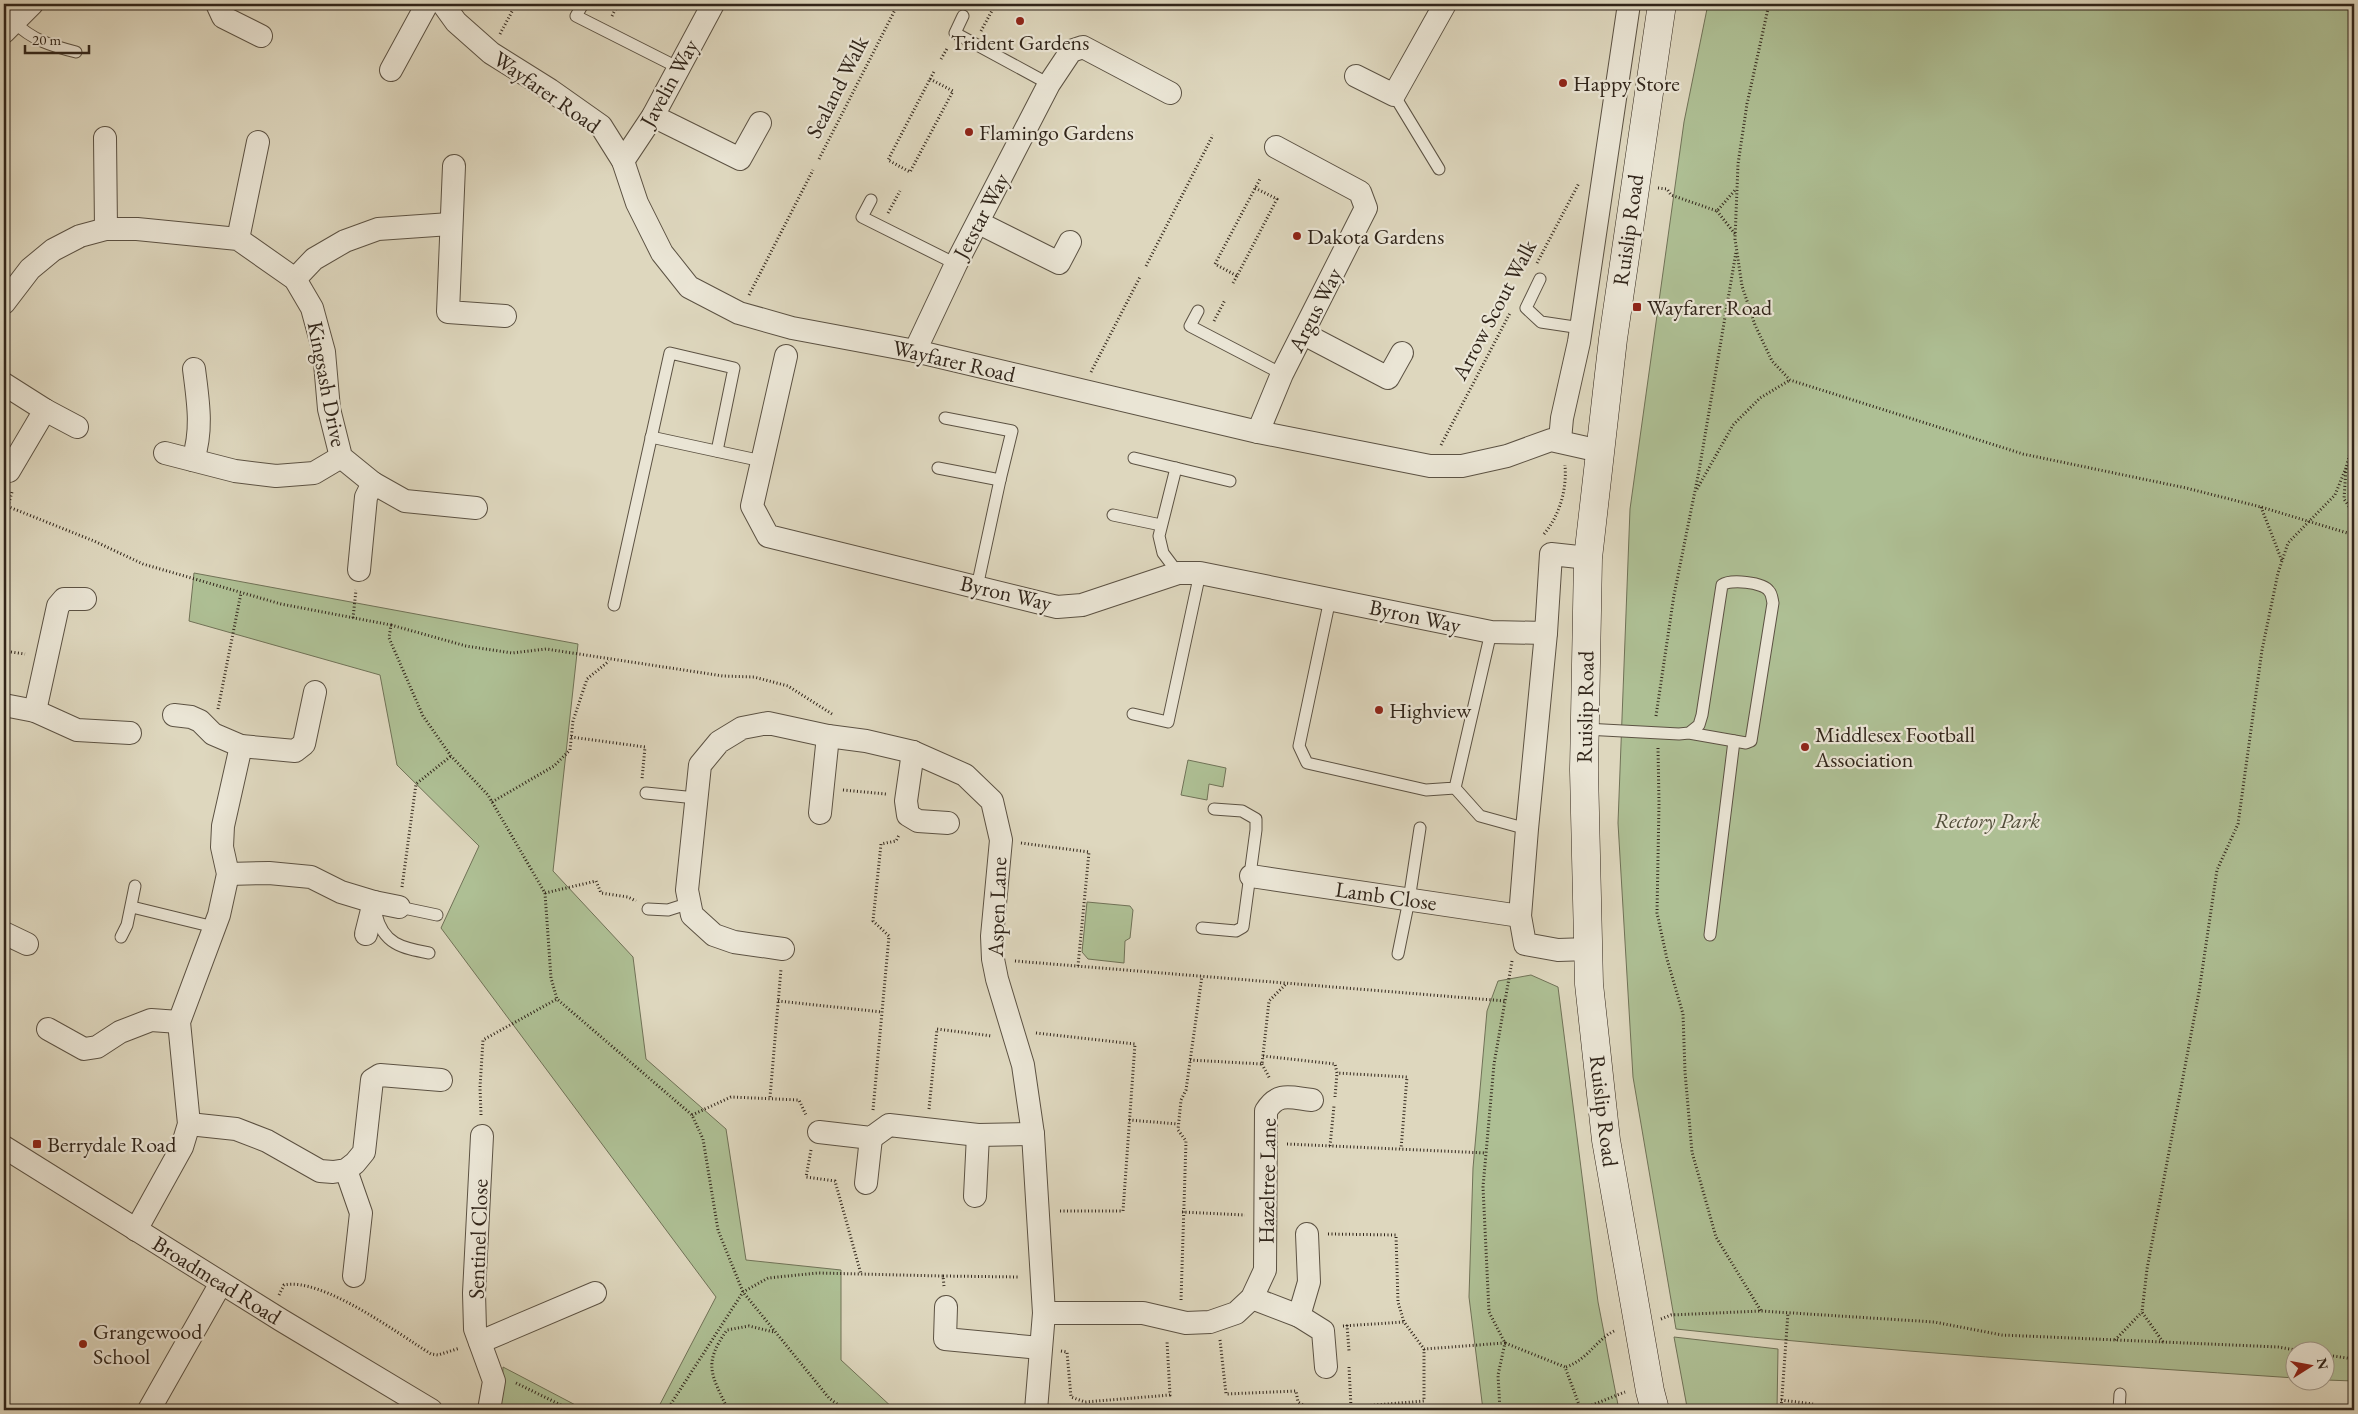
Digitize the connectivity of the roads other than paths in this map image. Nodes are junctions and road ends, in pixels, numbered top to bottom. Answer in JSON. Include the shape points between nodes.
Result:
{"nodes":[{"id":1,"x":32,"y":4,"type":"edge"},
{"id":2,"x":217,"y":4,"type":"edge"},
{"id":3,"x":427,"y":4,"type":"edge"},
{"id":4,"x":443,"y":4,"type":"edge"},
{"id":5,"x":582,"y":4,"type":"edge"},
{"id":6,"x":713,"y":4,"type":"edge"},
{"id":7,"x":1445,"y":4,"type":"edge"},
{"id":8,"x":1629,"y":4,"type":"edge"},
{"id":9,"x":1662,"y":4,"type":"edge"},
{"id":10,"x":963,"y":16,"type":"dead end"},
{"id":11,"x":9,"y":27,"type":"edge"},
{"id":12,"x":261,"y":36,"type":"dead end"},
{"id":13,"x":76,"y":52,"type":"dead end"},
{"id":14,"x":677,"y":67,"type":"junction"},
{"id":15,"x":391,"y":70,"type":"dead end"},
{"id":16,"x":1356,"y":76,"type":"dead end"},
{"id":17,"x":1049,"y":84,"type":"junction"},
{"id":18,"x":1170,"y":92,"type":"dead end"},
{"id":19,"x":1394,"y":95,"type":"junction"},
{"id":20,"x":653,"y":116,"type":"junction"},
{"id":21,"x":760,"y":123,"type":"dead end"},
{"id":22,"x":105,"y":138,"type":"dead end"},
{"id":23,"x":258,"y":142,"type":"dead end"},
{"id":24,"x":1276,"y":147,"type":"dead end"},
{"id":25,"x":623,"y":161,"type":"junction"},
{"id":26,"x":454,"y":166,"type":"dead end"},
{"id":27,"x":1439,"y":169,"type":"dead end"},
{"id":28,"x":871,"y":200,"type":"dead end"},
{"id":29,"x":979,"y":223,"type":"junction"},
{"id":30,"x":450,"y":224,"type":"junction"},
{"id":31,"x":106,"y":230,"type":"junction"},
{"id":32,"x":238,"y":239,"type":"junction"},
{"id":33,"x":1070,"y":242,"type":"dead end"},
{"id":34,"x":956,"y":264,"type":"junction"},
{"id":35,"x":295,"y":279,"type":"junction"},
{"id":36,"x":1540,"y":279,"type":"dead end"},
{"id":37,"x":4,"y":303,"type":"edge"},
{"id":38,"x":1198,"y":311,"type":"dead end"},
{"id":39,"x":505,"y":316,"type":"dead end"},
{"id":40,"x":1581,"y":328,"type":"junction"},
{"id":41,"x":1304,"y":334,"type":"junction"},
{"id":42,"x":915,"y":350,"type":"junction"},
{"id":43,"x":1402,"y":353,"type":"dead end"},
{"id":44,"x":786,"y":356,"type":"dead end"},
{"id":45,"x":194,"y":369,"type":"dead end"},
{"id":46,"x":1282,"y":374,"type":"junction"},
{"id":47,"x":4,"y":384,"type":"edge"},
{"id":48,"x":45,"y":410,"type":"junction"},
{"id":49,"x":945,"y":418,"type":"dead end"},
{"id":50,"x":77,"y":427,"type":"dead end"},
{"id":51,"x":1258,"y":432,"type":"junction"},
{"id":52,"x":651,"y":437,"type":"junction"},
{"id":53,"x":1560,"y":440,"type":"junction"},
{"id":54,"x":1600,"y":450,"type":"junction"},
{"id":55,"x":717,"y":451,"type":"junction"},
{"id":56,"x":166,"y":453,"type":"dead end"},
{"id":57,"x":341,"y":457,"type":"junction"},
{"id":58,"x":1134,"y":458,"type":"dead end"},
{"id":59,"x":193,"y":460,"type":"junction"},
{"id":60,"x":762,"y":461,"type":"junction"},
{"id":61,"x":938,"y":468,"type":"dead end"},
{"id":62,"x":1176,"y":468,"type":"junction"},
{"id":63,"x":9,"y":471,"type":"road end"},
{"id":64,"x":1000,"y":480,"type":"junction"},
{"id":65,"x":1230,"y":481,"type":"dead end"},
{"id":66,"x":373,"y":484,"type":"junction"},
{"id":67,"x":476,"y":508,"type":"dead end"},
{"id":68,"x":1113,"y":515,"type":"dead end"},
{"id":69,"x":1162,"y":525,"type":"junction"},
{"id":70,"x":1588,"y":558,"type":"junction"},
{"id":71,"x":359,"y":570,"type":"road end"},
{"id":72,"x":1178,"y":573,"type":"junction"},
{"id":73,"x":1200,"y":573,"type":"junction"},
{"id":74,"x":977,"y":587,"type":"junction"},
{"id":75,"x":85,"y":599,"type":"dead end"},
{"id":76,"x":1330,"y":599,"type":"junction"},
{"id":77,"x":614,"y":605,"type":"dead end"},
{"id":78,"x":1490,"y":632,"type":"junction"},
{"id":79,"x":1546,"y":633,"type":"junction"},
{"id":80,"x":315,"y":692,"type":"dead end"},
{"id":81,"x":4,"y":706,"type":"edge"},
{"id":82,"x":35,"y":711,"type":"junction"},
{"id":83,"x":1133,"y":714,"type":"dead end"},
{"id":84,"x":174,"y":715,"type":"dead end"},
{"id":85,"x":1585,"y":729,"type":"junction"},
{"id":86,"x":130,"y":733,"type":"dead end"},
{"id":87,"x":1689,"y":733,"type":"junction"},
{"id":88,"x":828,"y":736,"type":"junction"},
{"id":89,"x":1734,"y":741,"type":"junction"},
{"id":90,"x":241,"y":746,"type":"junction"},
{"id":91,"x":913,"y":752,"type":"junction"},
{"id":92,"x":1455,"y":788,"type":"junction"},
{"id":93,"x":646,"y":793,"type":"road end"},
{"id":94,"x":696,"y":798,"type":"junction"},
{"id":95,"x":1214,"y":809,"type":"dead end"},
{"id":96,"x":820,"y":813,"type":"dead end"},
{"id":97,"x":948,"y":823,"type":"dead end"},
{"id":98,"x":1420,"y":828,"type":"dead end"},
{"id":99,"x":1527,"y":829,"type":"junction"},
{"id":100,"x":228,"y":874,"type":"junction"},
{"id":101,"x":1251,"y":876,"type":"junction"},
{"id":102,"x":135,"y":886,"type":"dead end"},
{"id":103,"x":1409,"y":900,"type":"junction"},
{"id":104,"x":374,"y":902,"type":"junction"},
{"id":105,"x":690,"y":903,"type":"junction"},
{"id":106,"x":132,"y":907,"type":"junction"},
{"id":107,"x":399,"y":908,"type":"joint"},
{"id":108,"x":648,"y":909,"type":"road end"},
{"id":109,"x":437,"y":915,"type":"dead end"},
{"id":110,"x":1520,"y":916,"type":"junction"},
{"id":111,"x":214,"y":928,"type":"junction"},
{"id":112,"x":1202,"y":928,"type":"dead end"},
{"id":113,"x":4,"y":932,"type":"edge"},
{"id":114,"x":366,"y":934,"type":"dead end"},
{"id":115,"x":1710,"y":935,"type":"dead end"},
{"id":116,"x":121,"y":937,"type":"dead end"},
{"id":117,"x":27,"y":944,"type":"dead end"},
{"id":118,"x":782,"y":948,"type":"road end"},
{"id":119,"x":1588,"y":949,"type":"junction"},
{"id":120,"x":429,"y":953,"type":"dead end"},
{"id":121,"x":1398,"y":954,"type":"dead end"},
{"id":122,"x":179,"y":1022,"type":"junction"},
{"id":123,"x":48,"y":1029,"type":"dead end"},
{"id":124,"x":440,"y":1080,"type":"dead end"},
{"id":125,"x":1312,"y":1100,"type":"dead end"},
{"id":126,"x":189,"y":1124,"type":"junction"},
{"id":127,"x":813,"y":1133,"type":"road end"},
{"id":128,"x":1033,"y":1134,"type":"junction"},
{"id":129,"x":978,"y":1135,"type":"junction"},
{"id":130,"x":482,"y":1136,"type":"road end"},
{"id":131,"x":871,"y":1138,"type":"junction"},
{"id":132,"x":4,"y":1147,"type":"edge"},
{"id":133,"x":346,"y":1170,"type":"junction"},
{"id":134,"x":866,"y":1183,"type":"dead end"},
{"id":135,"x":975,"y":1196,"type":"dead end"},
{"id":136,"x":136,"y":1230,"type":"junction"},
{"id":137,"x":1307,"y":1234,"type":"road end"},
{"id":138,"x":354,"y":1276,"type":"dead end"},
{"id":139,"x":221,"y":1283,"type":"junction"},
{"id":140,"x":596,"y":1293,"type":"dead end"},
{"id":141,"x":1252,"y":1298,"type":"junction"},
{"id":142,"x":946,"y":1307,"type":"road end"},
{"id":143,"x":1044,"y":1313,"type":"junction"},
{"id":144,"x":1299,"y":1316,"type":"junction"},
{"id":145,"x":480,"y":1342,"type":"junction"},
{"id":146,"x":1040,"y":1348,"type":"junction"},
{"id":147,"x":1326,"y":1367,"type":"dead end"},
{"id":148,"x":2120,"y":1394,"type":"dead end"},
{"id":149,"x":149,"y":1410,"type":"edge"},
{"id":150,"x":431,"y":1410,"type":"edge"},
{"id":151,"x":489,"y":1410,"type":"edge"},
{"id":152,"x":1036,"y":1410,"type":"edge"},
{"id":153,"x":1655,"y":1410,"type":"edge"},
{"id":154,"x":2119,"y":1410,"type":"edge"}],
"edges":[{"from":1,"to":11,"type":"street"},
{"from":2,"to":12,"type":"street","via":[[223,17]]},
{"from":3,"to":15,"type":"street"},
{"from":4,"to":25,"type":"street","name":"Wayfarer Road","via":[[456,22],[491,53],[601,126]]},
{"from":5,"to":14,"type":"lane","via":[[576,16]]},
{"from":6,"to":14,"type":"street","name":"Javelin Way"},
{"from":7,"to":19,"type":"street"},
{"from":8,"to":40,"type":"street"},
{"from":9,"to":54,"type":"main road","name":"Ruislip Road","via":[[1613,338]]},
{"from":10,"to":17,"type":"lane","via":[[955,33]]},
{"from":11,"to":13,"type":"lane","via":[[52,46]]},
{"from":14,"to":20,"type":"street","name":"Javelin Way"},
{"from":16,"to":19,"type":"street"},
{"from":17,"to":18,"type":"street","name":"Jetstar Way","via":[[1071,51],[1083,47]]},
{"from":17,"to":29,"type":"street","name":"Jetstar Way"},
{"from":19,"to":27,"type":"lane"},
{"from":20,"to":21,"type":"street","via":[[740,159]]},
{"from":20,"to":25,"type":"street","name":"Javelin Way"},
{"from":22,"to":31,"type":"street"},
{"from":23,"to":32,"type":"street"},
{"from":24,"to":41,"type":"street","name":"Argus Way","via":[[1360,192],[1366,208]]},
{"from":25,"to":42,"type":"street","name":"Wayfarer Road","via":[[637,203],[662,253],[689,287],[739,313],[792,328]]},
{"from":26,"to":30,"type":"street"},
{"from":28,"to":34,"type":"lane","via":[[862,216]]},
{"from":29,"to":33,"type":"street","via":[[1059,263]]},
{"from":29,"to":34,"type":"street","name":"Jetstar Way"},
{"from":30,"to":35,"type":"street","via":[[378,229],[345,241],[314,259]]},
{"from":30,"to":39,"type":"street","via":[[448,312]]},
{"from":31,"to":32,"type":"street","name":"Kingsash Drive","via":[[137,229]]},
{"from":31,"to":37,"type":"street","name":"Kingsash Drive","via":[[80,236],[53,250],[30,269]]},
{"from":32,"to":35,"type":"street","name":"Kingsash Drive"},
{"from":34,"to":42,"type":"street","name":"Jetstar Way"},
{"from":35,"to":57,"type":"street","name":"Kingsash Drive","via":[[312,308],[322,343],[330,408]]},
{"from":36,"to":40,"type":"lane","via":[[1526,308],[1541,322]]},
{"from":38,"to":46,"type":"lane","via":[[1190,326]]},
{"from":40,"to":53,"type":"street"},
{"from":41,"to":43,"type":"street","via":[[1388,378]]},
{"from":41,"to":46,"type":"street","name":"Argus Way"},
{"from":42,"to":51,"type":"street","name":"Wayfarer Road"},
{"from":44,"to":60,"type":"street","name":"Byron Way"},
{"from":45,"to":59,"type":"street","via":[[201,422]]},
{"from":46,"to":51,"type":"street","name":"Argus Way"},
{"from":47,"to":48,"type":"street"},
{"from":48,"to":50,"type":"street"},
{"from":48,"to":63,"type":"street"},
{"from":49,"to":64,"type":"lane","via":[[1012,431]]},
{"from":51,"to":53,"type":"street","name":"Wayfarer Road","via":[[1430,466],[1462,466],[1507,456],[1542,442]]},
{"from":52,"to":55,"type":"lane"},
{"from":52,"to":55,"type":"lane","via":[[670,353],[734,368]]},
{"from":52,"to":77,"type":"lane"},
{"from":53,"to":54,"type":"street","name":"Wayfarer Road"},
{"from":54,"to":70,"type":"main road","name":"Ruislip Road"},
{"from":55,"to":60,"type":"lane"},
{"from":56,"to":59,"type":"street"},
{"from":57,"to":59,"type":"street","via":[[314,473],[276,476],[234,471]]},
{"from":57,"to":66,"type":"street","name":"Kingsash Drive"},
{"from":58,"to":62,"type":"lane"},
{"from":60,"to":74,"type":"street","name":"Byron Way","via":[[752,506],[768,536]]},
{"from":61,"to":64,"type":"lane"},
{"from":62,"to":65,"type":"lane"},
{"from":62,"to":69,"type":"lane"},
{"from":64,"to":74,"type":"lane"},
{"from":66,"to":67,"type":"street","name":"Kingsash Drive","via":[[405,501]]},
{"from":66,"to":71,"type":"street","via":[[366,497]]},
{"from":68,"to":69,"type":"lane"},
{"from":69,"to":72,"type":"lane","via":[[1159,536],[1163,553]]},
{"from":70,"to":79,"type":"street","via":[[1551,554]]},
{"from":70,"to":85,"type":"main road","name":"Ruislip Road"},
{"from":72,"to":73,"type":"street","name":"Byron Way"},
{"from":72,"to":74,"type":"street","name":"Byron Way","via":[[1082,605],[1057,607]]},
{"from":73,"to":76,"type":"street","name":"Byron Way"},
{"from":73,"to":83,"type":"lane","via":[[1168,722]]},
{"from":75,"to":82,"type":"street","via":[[64,599],[58,606]]},
{"from":76,"to":78,"type":"street","name":"Byron Way"},
{"from":76,"to":92,"type":"lane","via":[[1299,746],[1307,763],[1426,790]]},
{"from":78,"to":79,"type":"street","name":"Byron Way"},
{"from":78,"to":92,"type":"lane"},
{"from":79,"to":99,"type":"street"},
{"from":80,"to":90,"type":"street","via":[[304,744],[295,750]]},
{"from":81,"to":82,"type":"street"},
{"from":82,"to":86,"type":"street","via":[[77,730]]},
{"from":84,"to":90,"type":"street","via":[[200,721],[213,734]]},
{"from":85,"to":87,"type":"lane"},
{"from":85,"to":119,"type":"main road","name":"Ruislip Road"},
{"from":87,"to":89,"type":"lane"},
{"from":87,"to":89,"type":"lane","via":[[1699,725],[1702,715],[1722,585],[1738,581],[1765,587],[1773,603],[1751,741]]},
{"from":88,"to":91,"type":"street","name":"Aspen Lane"},
{"from":88,"to":94,"type":"street","name":"Aspen Lane","via":[[768,723],[742,728],[719,742],[700,765]]},
{"from":88,"to":96,"type":"street"},
{"from":89,"to":115,"type":"lane"},
{"from":90,"to":100,"type":"street","via":[[223,826],[222,847]]},
{"from":91,"to":97,"type":"street","via":[[907,806],[918,821]]},
{"from":91,"to":128,"type":"street","name":"Aspen Lane","via":[[965,775],[992,801],[1001,840],[992,936],[993,960],[1023,1065]]},
{"from":92,"to":99,"type":"lane","via":[[1480,816]]},
{"from":93,"to":94,"type":"lane"},
{"from":94,"to":105,"type":"street","name":"Aspen Lane","via":[[688,890]]},
{"from":95,"to":101,"type":"lane","via":[[1242,811],[1256,819]]},
{"from":98,"to":103,"type":"lane"},
{"from":99,"to":110,"type":"street"},
{"from":100,"to":104,"type":"street","via":[[269,873],[311,878]]},
{"from":100,"to":111,"type":"street"},
{"from":101,"to":103,"type":"street","name":"Lamb Close"},
{"from":101,"to":112,"type":"lane","via":[[1243,928],[1236,932]]},
{"from":102,"to":106,"type":"lane"},
{"from":103,"to":110,"type":"street","name":"Lamb Close"},
{"from":103,"to":121,"type":"lane"},
{"from":104,"to":107,"type":"street"},
{"from":104,"to":114,"type":"street"},
{"from":104,"to":120,"type":"lane","via":[[379,928],[388,938],[404,948]]},
{"from":105,"to":108,"type":"lane","via":[[668,910]]},
{"from":105,"to":118,"type":"street","name":"Aspen Lane","via":[[692,915],[714,935],[734,942]]},
{"from":106,"to":111,"type":"lane"},
{"from":106,"to":116,"type":"lane"},
{"from":107,"to":109,"type":"lane"},
{"from":110,"to":119,"type":"street","via":[[1526,944],[1558,950]]},
{"from":111,"to":122,"type":"street"},
{"from":113,"to":117,"type":"street"},
{"from":119,"to":153,"type":"main road","name":"Ruislip Road","via":[[1606,1140]]},
{"from":122,"to":123,"type":"street","via":[[151,1020],[120,1032],[97,1047],[84,1049]]},
{"from":122,"to":126,"type":"street"},
{"from":124,"to":133,"type":"street","via":[[380,1075],[372,1080],[364,1152]]},
{"from":125,"to":141,"type":"street","name":"Hazeltree Lane","via":[[1279,1097],[1266,1111],[1265,1270]]},
{"from":126,"to":133,"type":"street","via":[[236,1129],[267,1141],[320,1171]]},
{"from":126,"to":136,"type":"street","via":[[182,1147]]},
{"from":127,"to":131,"type":"street"},
{"from":128,"to":129,"type":"street"},
{"from":128,"to":143,"type":"street","name":"Aspen Lane"},
{"from":129,"to":131,"type":"street","via":[[889,1126]]},
{"from":129,"to":135,"type":"street"},
{"from":130,"to":145,"type":"street","name":"Sentinel Close","via":[[474,1293]]},
{"from":131,"to":134,"type":"street"},
{"from":132,"to":136,"type":"street","name":"Broadmead Road"},
{"from":133,"to":138,"type":"street","via":[[361,1213]]},
{"from":136,"to":139,"type":"street","name":"Broadmead Road"},
{"from":137,"to":144,"type":"street","name":"Hazeltree Lane","via":[[1309,1282]]},
{"from":139,"to":149,"type":"street"},
{"from":139,"to":150,"type":"street","name":"Broadmead Road"},
{"from":140,"to":145,"type":"street"},
{"from":141,"to":143,"type":"street","name":"Hazeltree Lane","via":[[1236,1313],[1202,1322],[1144,1313]]},
{"from":141,"to":144,"type":"street"},
{"from":142,"to":146,"type":"street","via":[[944,1339]]},
{"from":143,"to":146,"type":"street","name":"Aspen Lane"},
{"from":144,"to":147,"type":"street","via":[[1323,1331]]},
{"from":145,"to":151,"type":"street","name":"Sentinel Close","via":[[494,1381]]},
{"from":146,"to":152,"type":"street","name":"Aspen Lane"},
{"from":148,"to":154,"type":"lane"}]}
